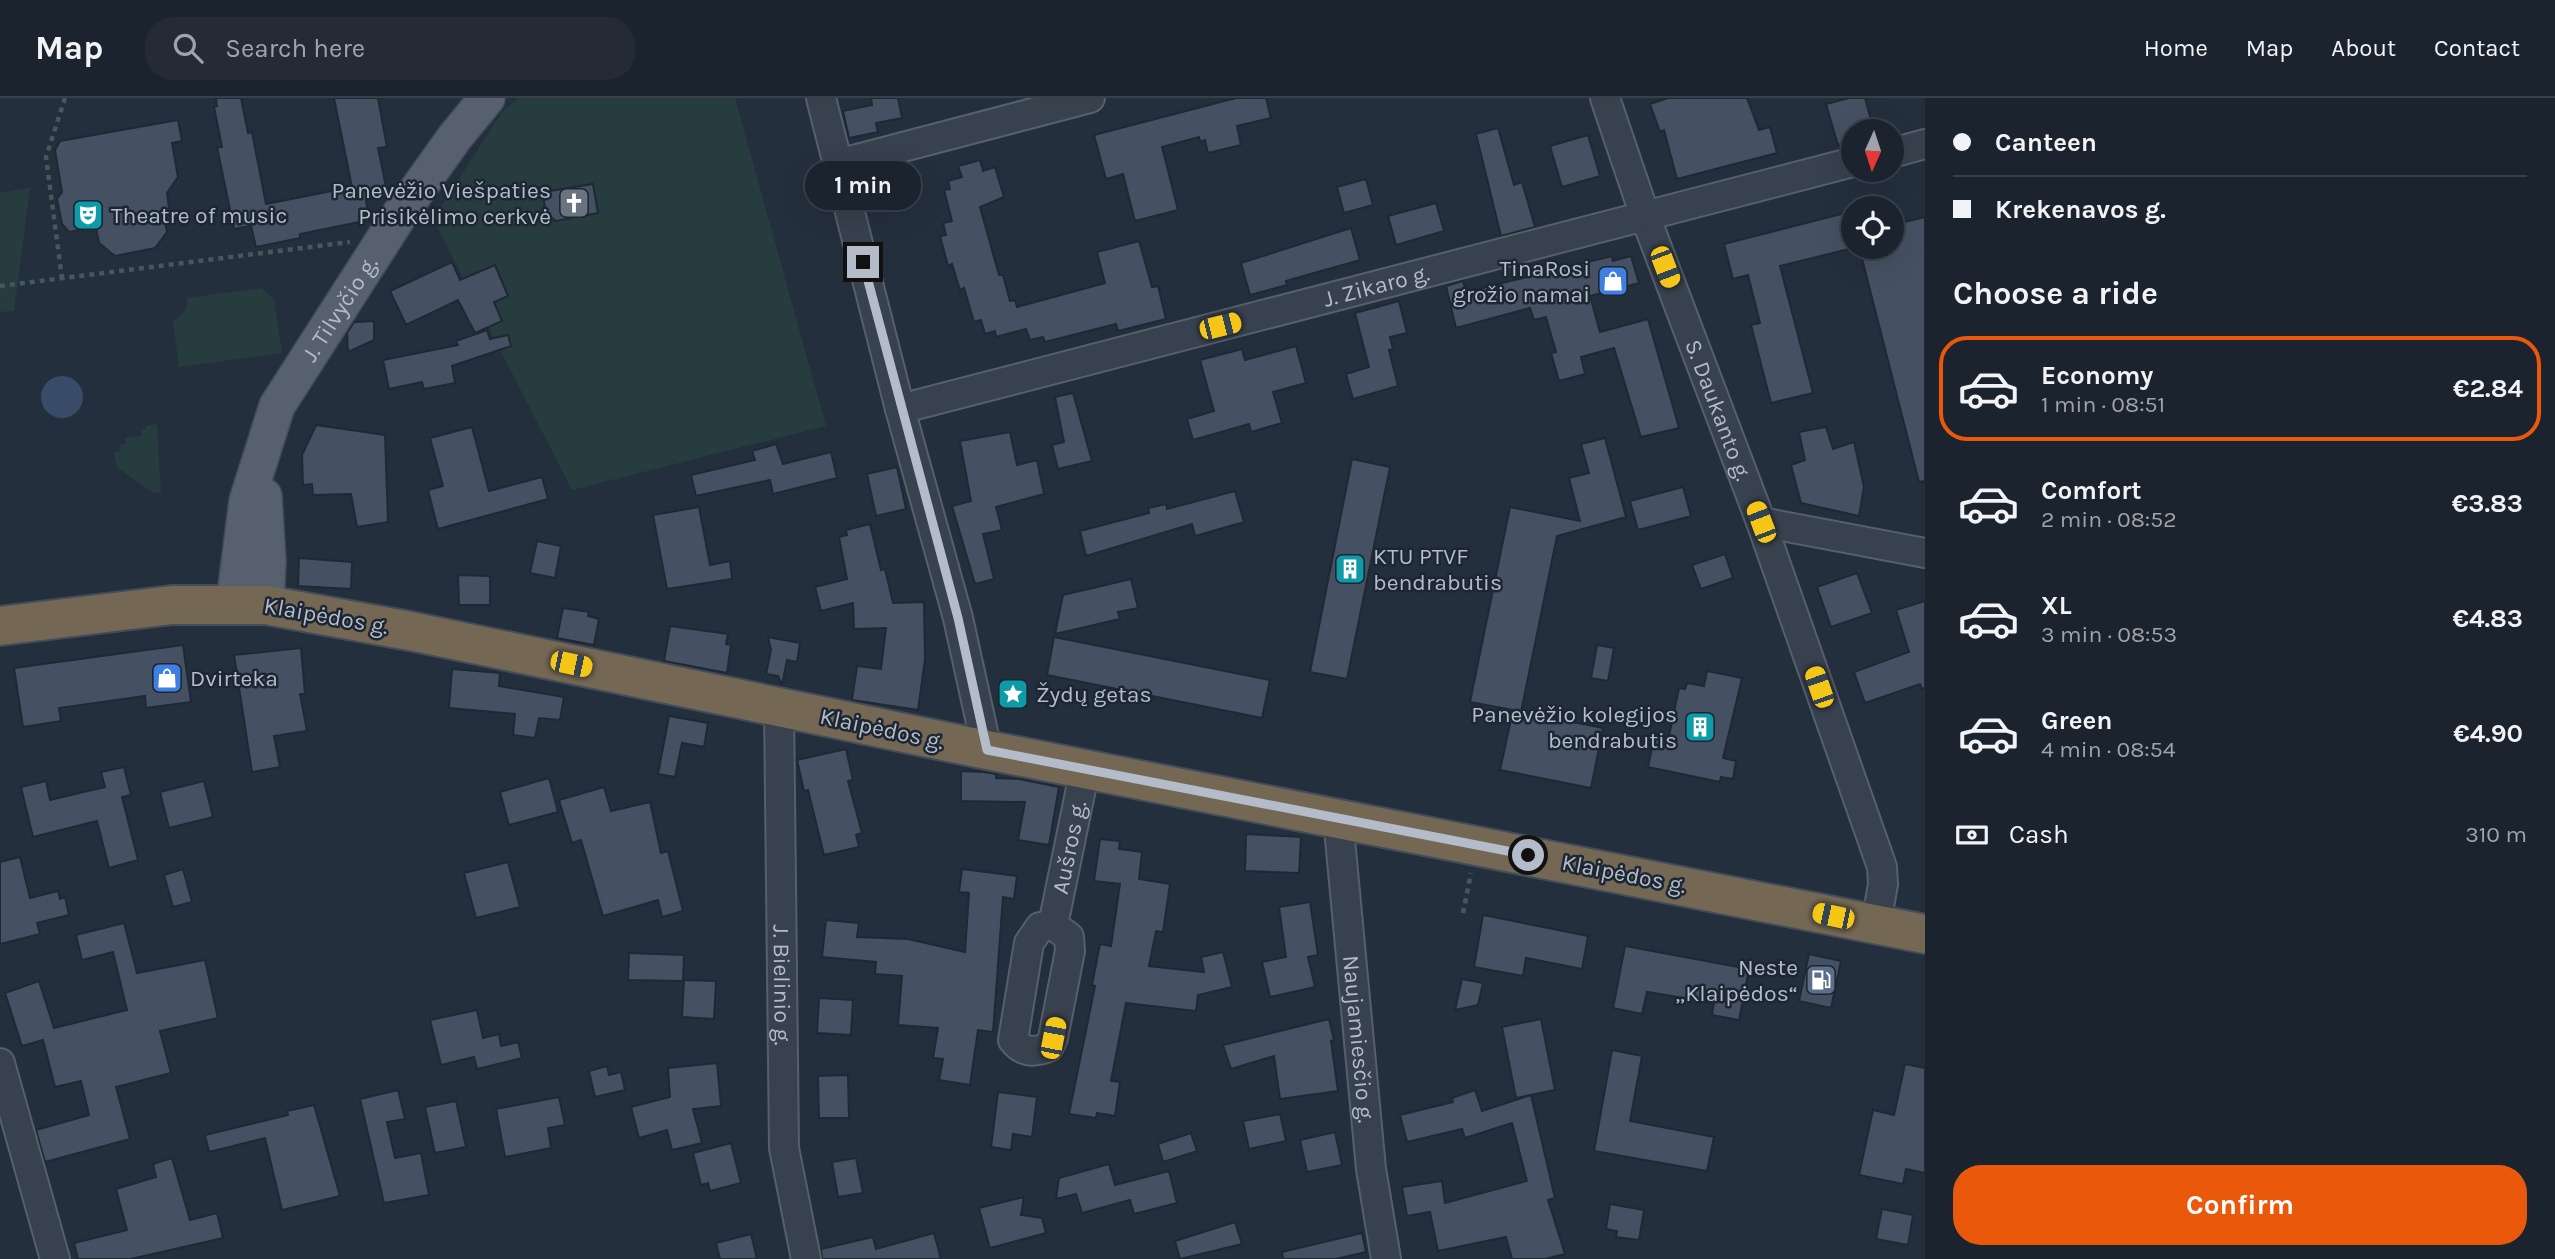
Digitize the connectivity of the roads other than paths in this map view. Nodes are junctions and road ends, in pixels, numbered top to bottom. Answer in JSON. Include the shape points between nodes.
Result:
{"nodes":[{"id":1,"x":487,"y":98,"type":"edge"},
{"id":2,"x":821,"y":98,"type":"edge"},
{"id":3,"x":1090,"y":98,"type":"edge"},
{"id":4,"x":1605,"y":98,"type":"edge"},
{"id":5,"x":1925,"y":144,"type":"edge"},
{"id":6,"x":1904,"y":149,"type":"edge"},
{"id":7,"x":838,"y":164,"type":"junction"},
{"id":8,"x":1841,"y":165,"type":"edge"},
{"id":9,"x":1645,"y":216,"type":"junction"},
{"id":10,"x":900,"y":409,"type":"junction"},
{"id":11,"x":1761,"y":522,"type":"junction"},
{"id":12,"x":1925,"y":553,"type":"edge"},
{"id":13,"x":250,"y":604,"type":"junction"},
{"id":14,"x":0,"y":626,"type":"edge"},
{"id":15,"x":779,"y":708,"type":"junction"},
{"id":16,"x":987,"y":750,"type":"junction"},
{"id":17,"x":1085,"y":769,"type":"junction"},
{"id":18,"x":1338,"y":818,"type":"junction"},
{"id":19,"x":1877,"y":924,"type":"junction"},
{"id":20,"x":1053,"y":925,"type":"dead end"},
{"id":21,"x":1925,"y":934,"type":"edge"},
{"id":22,"x":0,"y":1063,"type":"edge"},
{"id":23,"x":7,"y":1113,"type":"edge"},
{"id":24,"x":55,"y":1259,"type":"edge"},
{"id":25,"x":806,"y":1259,"type":"edge"},
{"id":26,"x":1386,"y":1259,"type":"edge"}],
"edges":[{"from":1,"to":13,"type":"main road","name":"J. Tilvyčio g.","via":[[400,214],[277,407],[260,461],[268,561]]},
{"from":2,"to":7,"type":"street"},
{"from":3,"to":7,"type":"street"},
{"from":4,"to":9,"type":"street","name":"S. Daukanto g."},
{"from":5,"to":6,"type":"street"},
{"from":7,"to":10,"type":"street"},
{"from":8,"to":9,"type":"street","name":"J. Zikaro g."},
{"from":9,"to":10,"type":"street","name":"J. Zikaro g."},
{"from":9,"to":11,"type":"street","name":"S. Daukanto g."},
{"from":10,"to":16,"type":"street","via":[[958,618]]},
{"from":11,"to":12,"type":"street"},
{"from":11,"to":19,"type":"street","name":"S. Daukanto g.","via":[[1882,867]]},
{"from":13,"to":14,"type":"highway","name":"Klaipėdos g.","via":[[172,605]]},
{"from":13,"to":15,"type":"highway","name":"Klaipėdos g.","via":[[410,631]]},
{"from":15,"to":16,"type":"highway","name":"Klaipėdos g."},
{"from":15,"to":25,"type":"street","name":"J. Bielinio g.","via":[[784,1148]]},
{"from":16,"to":17,"type":"highway","name":"Klaipėdos g."},
{"from":17,"to":18,"type":"highway","name":"Klaipėdos g."},
{"from":17,"to":20,"type":"street","name":"Aušros g."},
{"from":18,"to":19,"type":"highway","name":"Klaipėdos g."},
{"from":18,"to":26,"type":"street","name":"Naujamiesčio g.","via":[[1371,1169]]},
{"from":19,"to":21,"type":"highway","name":"Klaipėdos g."},
{"from":22,"to":23,"type":"street"},
{"from":23,"to":24,"type":"street"}]}
